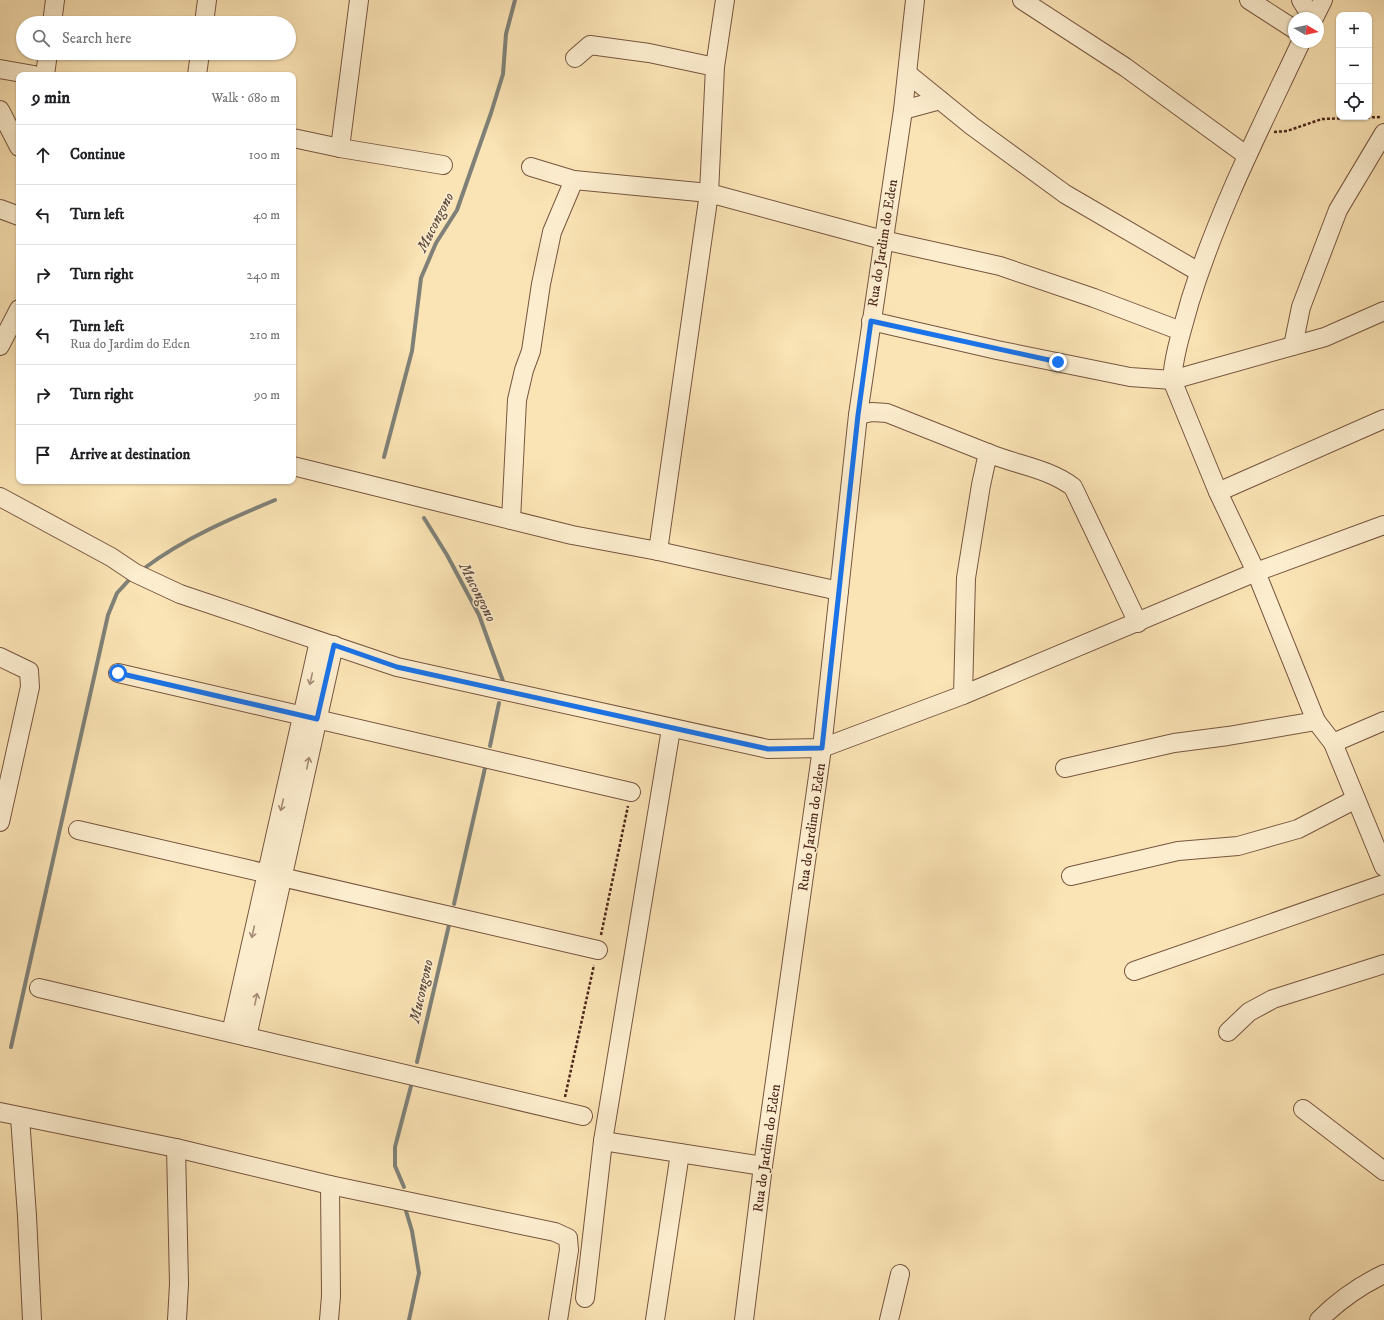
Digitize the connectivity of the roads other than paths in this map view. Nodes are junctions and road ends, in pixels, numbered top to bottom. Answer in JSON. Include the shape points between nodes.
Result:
{"nodes":[{"id":1,"x":55,"y":0,"type":"edge"},
{"id":2,"x":207,"y":0,"type":"edge"},
{"id":3,"x":359,"y":0,"type":"edge"},
{"id":4,"x":725,"y":0,"type":"edge"},
{"id":5,"x":914,"y":0,"type":"edge"},
{"id":6,"x":1022,"y":0,"type":"edge"},
{"id":7,"x":1249,"y":0,"type":"edge"},
{"id":8,"x":1301,"y":0,"type":"edge"},
{"id":9,"x":1323,"y":0,"type":"edge"},
{"id":10,"x":1309,"y":12,"type":"edge"},
{"id":11,"x":1316,"y":12,"type":"edge"},
{"id":12,"x":53,"y":16,"type":"edge"},
{"id":13,"x":205,"y":16,"type":"edge"},
{"id":14,"x":1288,"y":25,"type":"edge"},
{"id":15,"x":1298,"y":48,"type":"edge"},
{"id":16,"x":575,"y":58,"type":"dead end"},
{"id":17,"x":47,"y":60,"type":"edge"},
{"id":18,"x":199,"y":60,"type":"edge"},
{"id":19,"x":715,"y":67,"type":"junction"},
{"id":20,"x":0,"y":69,"type":"edge"},
{"id":21,"x":17,"y":72,"type":"edge"},
{"id":22,"x":45,"y":72,"type":"edge"},
{"id":23,"x":198,"y":72,"type":"edge"},
{"id":24,"x":908,"y":74,"type":"junction"},
{"id":25,"x":940,"y":100,"type":"junction"},
{"id":26,"x":0,"y":110,"type":"edge"},
{"id":27,"x":903,"y":110,"type":"junction"},
{"id":28,"x":1384,"y":133,"type":"edge"},
{"id":29,"x":296,"y":139,"type":"edge"},
{"id":30,"x":16,"y":141,"type":"edge"},
{"id":31,"x":340,"y":148,"type":"junction"},
{"id":32,"x":1246,"y":155,"type":"junction"},
{"id":33,"x":443,"y":166,"type":"dead end"},
{"id":34,"x":531,"y":167,"type":"dead end"},
{"id":35,"x":574,"y":180,"type":"junction"},
{"id":36,"x":709,"y":193,"type":"junction"},
{"id":37,"x":0,"y":209,"type":"edge"},
{"id":38,"x":16,"y":215,"type":"edge"},
{"id":39,"x":883,"y":240,"type":"junction"},
{"id":40,"x":1199,"y":272,"type":"junction"},
{"id":41,"x":1384,"y":311,"type":"edge"},
{"id":42,"x":16,"y":316,"type":"edge"},
{"id":43,"x":871,"y":321,"type":"junction"},
{"id":44,"x":1181,"y":331,"type":"junction"},
{"id":45,"x":7,"y":335,"type":"edge"},
{"id":46,"x":1292,"y":346,"type":"junction"},
{"id":47,"x":1172,"y":380,"type":"junction"},
{"id":48,"x":858,"y":415,"type":"junction"},
{"id":49,"x":1384,"y":419,"type":"edge"},
{"id":50,"x":988,"y":453,"type":"junction"},
{"id":51,"x":296,"y":467,"type":"edge"},
{"id":52,"x":1218,"y":492,"type":"junction"},
{"id":53,"x":0,"y":497,"type":"edge"},
{"id":54,"x":511,"y":520,"type":"junction"},
{"id":55,"x":1384,"y":526,"type":"edge"},
{"id":56,"x":658,"y":551,"type":"junction"},
{"id":57,"x":1256,"y":572,"type":"junction"},
{"id":58,"x":839,"y":591,"type":"junction"},
{"id":59,"x":1138,"y":622,"type":"junction"},
{"id":60,"x":326,"y":643,"type":"junction"},
{"id":61,"x":0,"y":657,"type":"edge"},
{"id":62,"x":118,"y":673,"type":"dead end"},
{"id":63,"x":963,"y":695,"type":"junction"},
{"id":64,"x":310,"y":718,"type":"junction"},
{"id":65,"x":1316,"y":721,"type":"junction"},
{"id":66,"x":1384,"y":721,"type":"edge"},
{"id":67,"x":671,"y":729,"type":"junction"},
{"id":68,"x":1333,"y":743,"type":"junction"},
{"id":69,"x":822,"y":748,"type":"junction"},
{"id":70,"x":1065,"y":768,"type":"dead end"},
{"id":71,"x":631,"y":792,"type":"dead end"},
{"id":72,"x":1356,"y":799,"type":"junction"},
{"id":73,"x":0,"y":822,"type":"edge"},
{"id":74,"x":78,"y":830,"type":"dead end"},
{"id":75,"x":1384,"y":867,"type":"edge"},
{"id":76,"x":274,"y":875,"type":"junction"},
{"id":77,"x":1070,"y":876,"type":"dead end"},
{"id":78,"x":1384,"y":884,"type":"edge"},
{"id":79,"x":598,"y":950,"type":"dead end"},
{"id":80,"x":1384,"y":964,"type":"edge"},
{"id":81,"x":1134,"y":971,"type":"dead end"},
{"id":82,"x":39,"y":988,"type":"dead end"},
{"id":83,"x":1228,"y":1032,"type":"dead end"},
{"id":84,"x":239,"y":1035,"type":"junction"},
{"id":85,"x":1303,"y":1109,"type":"dead end"},
{"id":86,"x":0,"y":1112,"type":"edge"},
{"id":87,"x":583,"y":1116,"type":"dead end"},
{"id":88,"x":20,"y":1117,"type":"junction"},
{"id":89,"x":603,"y":1141,"type":"junction"},
{"id":90,"x":176,"y":1148,"type":"junction"},
{"id":91,"x":680,"y":1153,"type":"junction"},
{"id":92,"x":763,"y":1166,"type":"junction"},
{"id":93,"x":1384,"y":1171,"type":"edge"},
{"id":94,"x":330,"y":1185,"type":"junction"},
{"id":95,"x":900,"y":1274,"type":"dead end"},
{"id":96,"x":1384,"y":1274,"type":"edge"},
{"id":97,"x":585,"y":1298,"type":"dead end"},
{"id":98,"x":1325,"y":1317,"type":"edge"},
{"id":99,"x":32,"y":1320,"type":"edge"},
{"id":100,"x":177,"y":1320,"type":"edge"},
{"id":101,"x":329,"y":1320,"type":"edge"},
{"id":102,"x":558,"y":1320,"type":"edge"},
{"id":103,"x":654,"y":1320,"type":"edge"},
{"id":104,"x":744,"y":1320,"type":"edge"},
{"id":105,"x":889,"y":1320,"type":"edge"}],
"edges":[{"from":1,"to":12,"type":"street"},
{"from":2,"to":13,"type":"street"},
{"from":3,"to":31,"type":"street"},
{"from":4,"to":19,"type":"street"},
{"from":5,"to":24,"type":"street","name":"Rua do Jardim do Eden"},
{"from":6,"to":32,"type":"street","via":[[1126,67]]},
{"from":7,"to":14,"type":"street"},
{"from":8,"to":10,"type":"street"},
{"from":9,"to":11,"type":"street"},
{"from":15,"to":32,"type":"street"},
{"from":16,"to":19,"type":"street","via":[[590,45],[642,52]]},
{"from":17,"to":22,"type":"street"},
{"from":18,"to":23,"type":"street"},
{"from":19,"to":36,"type":"street"},
{"from":20,"to":21,"type":"street"},
{"from":24,"to":25,"type":"street"},
{"from":24,"to":27,"type":"street","name":"Rua do Jardim do Eden"},
{"from":25,"to":27,"type":"street"},
{"from":25,"to":40,"type":"street","via":[[1066,194]]},
{"from":26,"to":30,"type":"street"},
{"from":27,"to":39,"type":"street","name":"Rua do Jardim do Eden"},
{"from":28,"to":46,"type":"street","via":[[1338,210],[1301,307]]},
{"from":29,"to":31,"type":"street"},
{"from":31,"to":33,"type":"street"},
{"from":32,"to":40,"type":"street"},
{"from":34,"to":35,"type":"street"},
{"from":35,"to":36,"type":"street"},
{"from":35,"to":54,"type":"street","via":[[552,232],[541,284],[532,351],[524,370],[517,400]]},
{"from":36,"to":39,"type":"street"},
{"from":36,"to":56,"type":"street"},
{"from":37,"to":38,"type":"street"},
{"from":39,"to":43,"type":"street","name":"Rua do Jardim do Eden"},
{"from":39,"to":44,"type":"street","via":[[1000,266]]},
{"from":40,"to":44,"type":"street"},
{"from":41,"to":46,"type":"street","via":[[1325,337]]},
{"from":42,"to":45,"type":"street"},
{"from":43,"to":47,"type":"street","via":[[1130,377]]},
{"from":43,"to":48,"type":"street","name":"Rua do Jardim do Eden"},
{"from":44,"to":47,"type":"street","via":[[1173,363]]},
{"from":46,"to":47,"type":"street"},
{"from":47,"to":52,"type":"street"},
{"from":48,"to":50,"type":"street","via":[[872,412],[888,413]]},
{"from":48,"to":58,"type":"street","name":"Rua do Jardim do Eden"},
{"from":49,"to":52,"type":"street"},
{"from":50,"to":59,"type":"street","via":[[1062,479],[1073,488]]},
{"from":50,"to":63,"type":"street","via":[[966,578]]},
{"from":51,"to":54,"type":"street"},
{"from":52,"to":57,"type":"street"},
{"from":53,"to":60,"type":"street","via":[[111,556],[135,573],[180,594]]},
{"from":54,"to":56,"type":"street","via":[[572,536]]},
{"from":55,"to":57,"type":"street"},
{"from":56,"to":58,"type":"street"},
{"from":57,"to":59,"type":"street"},
{"from":57,"to":65,"type":"street"},
{"from":58,"to":69,"type":"street","name":"Rua do Jardim do Eden"},
{"from":59,"to":63,"type":"street"},
{"from":60,"to":64,"type":"street"},
{"from":60,"to":67,"type":"street","via":[[397,667]]},
{"from":61,"to":73,"type":"street","via":[[29,672],[30,687]]},
{"from":62,"to":64,"type":"street"},
{"from":63,"to":69,"type":"street"},
{"from":64,"to":71,"type":"street"},
{"from":64,"to":76,"type":"street"},
{"from":65,"to":68,"type":"street"},
{"from":65,"to":70,"type":"street","via":[[1174,743]]},
{"from":66,"to":68,"type":"street"},
{"from":67,"to":69,"type":"street","via":[[768,749]]},
{"from":67,"to":89,"type":"street"},
{"from":68,"to":72,"type":"street"},
{"from":69,"to":92,"type":"street","name":"Rua do Jardim do Eden"},
{"from":72,"to":75,"type":"street"},
{"from":72,"to":77,"type":"street","via":[[1298,829],[1238,846],[1178,851]]},
{"from":74,"to":76,"type":"street"},
{"from":76,"to":79,"type":"street"},
{"from":76,"to":84,"type":"street"},
{"from":78,"to":81,"type":"street"},
{"from":80,"to":83,"type":"street","via":[[1273,1000],[1249,1012]]},
{"from":82,"to":84,"type":"street"},
{"from":84,"to":87,"type":"street"},
{"from":85,"to":93,"type":"street"},
{"from":86,"to":88,"type":"street"},
{"from":88,"to":90,"type":"street"},
{"from":88,"to":99,"type":"street"},
{"from":89,"to":91,"type":"street"},
{"from":89,"to":97,"type":"street"},
{"from":90,"to":94,"type":"street"},
{"from":90,"to":100,"type":"street","via":[[179,1284]]},
{"from":91,"to":92,"type":"street"},
{"from":91,"to":103,"type":"street"},
{"from":92,"to":104,"type":"street","name":"Rua do Jardim do Eden"},
{"from":94,"to":101,"type":"street"},
{"from":94,"to":102,"type":"street","via":[[555,1232],[568,1238],[569,1250]]},
{"from":95,"to":105,"type":"street"},
{"from":96,"to":98,"type":"street","via":[[1370,1281]]}]}
